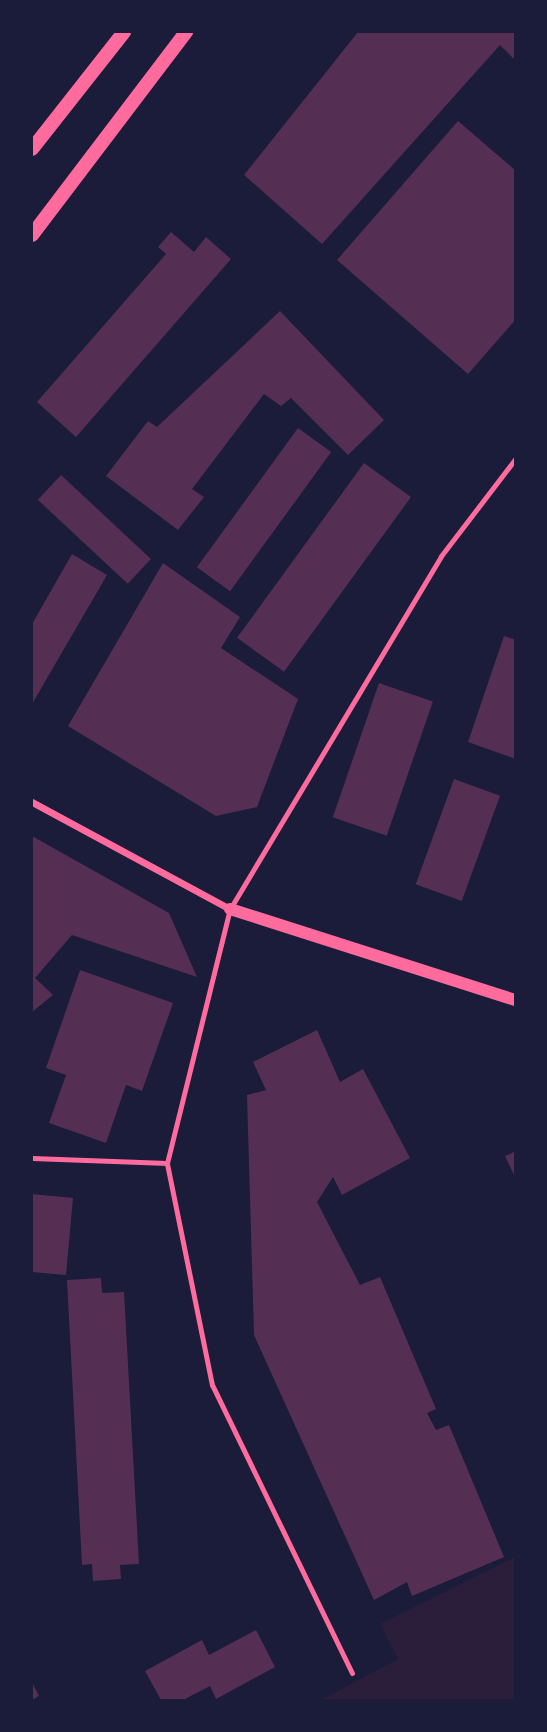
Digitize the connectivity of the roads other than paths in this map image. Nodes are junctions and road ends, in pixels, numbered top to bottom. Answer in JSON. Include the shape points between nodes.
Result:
{"nodes":[{"id":1,"x":124,"y":32,"type":"edge"},
{"id":2,"x":186,"y":32,"type":"edge"},
{"id":3,"x":32,"y":149,"type":"edge"},
{"id":4,"x":32,"y":235,"type":"edge"},
{"id":5,"x":516,"y":458,"type":"edge"},
{"id":6,"x":32,"y":802,"type":"edge"},
{"id":7,"x":230,"y":909,"type":"junction"},
{"id":8,"x":516,"y":1000,"type":"edge"},
{"id":9,"x":32,"y":1158,"type":"edge"},
{"id":10,"x":167,"y":1163,"type":"junction"},
{"id":11,"x":352,"y":1673,"type":"dead end"}],
"edges":[{"from":1,"to":3,"type":"main road"},
{"from":2,"to":4,"type":"main road"},
{"from":5,"to":7,"type":"lane","via":[[441,556]]},
{"from":6,"to":7,"type":"street"},
{"from":7,"to":8,"type":"street"},
{"from":7,"to":10,"type":"lane"},
{"from":9,"to":10,"type":"lane"},
{"from":10,"to":11,"type":"lane","via":[[212,1385]]}]}
